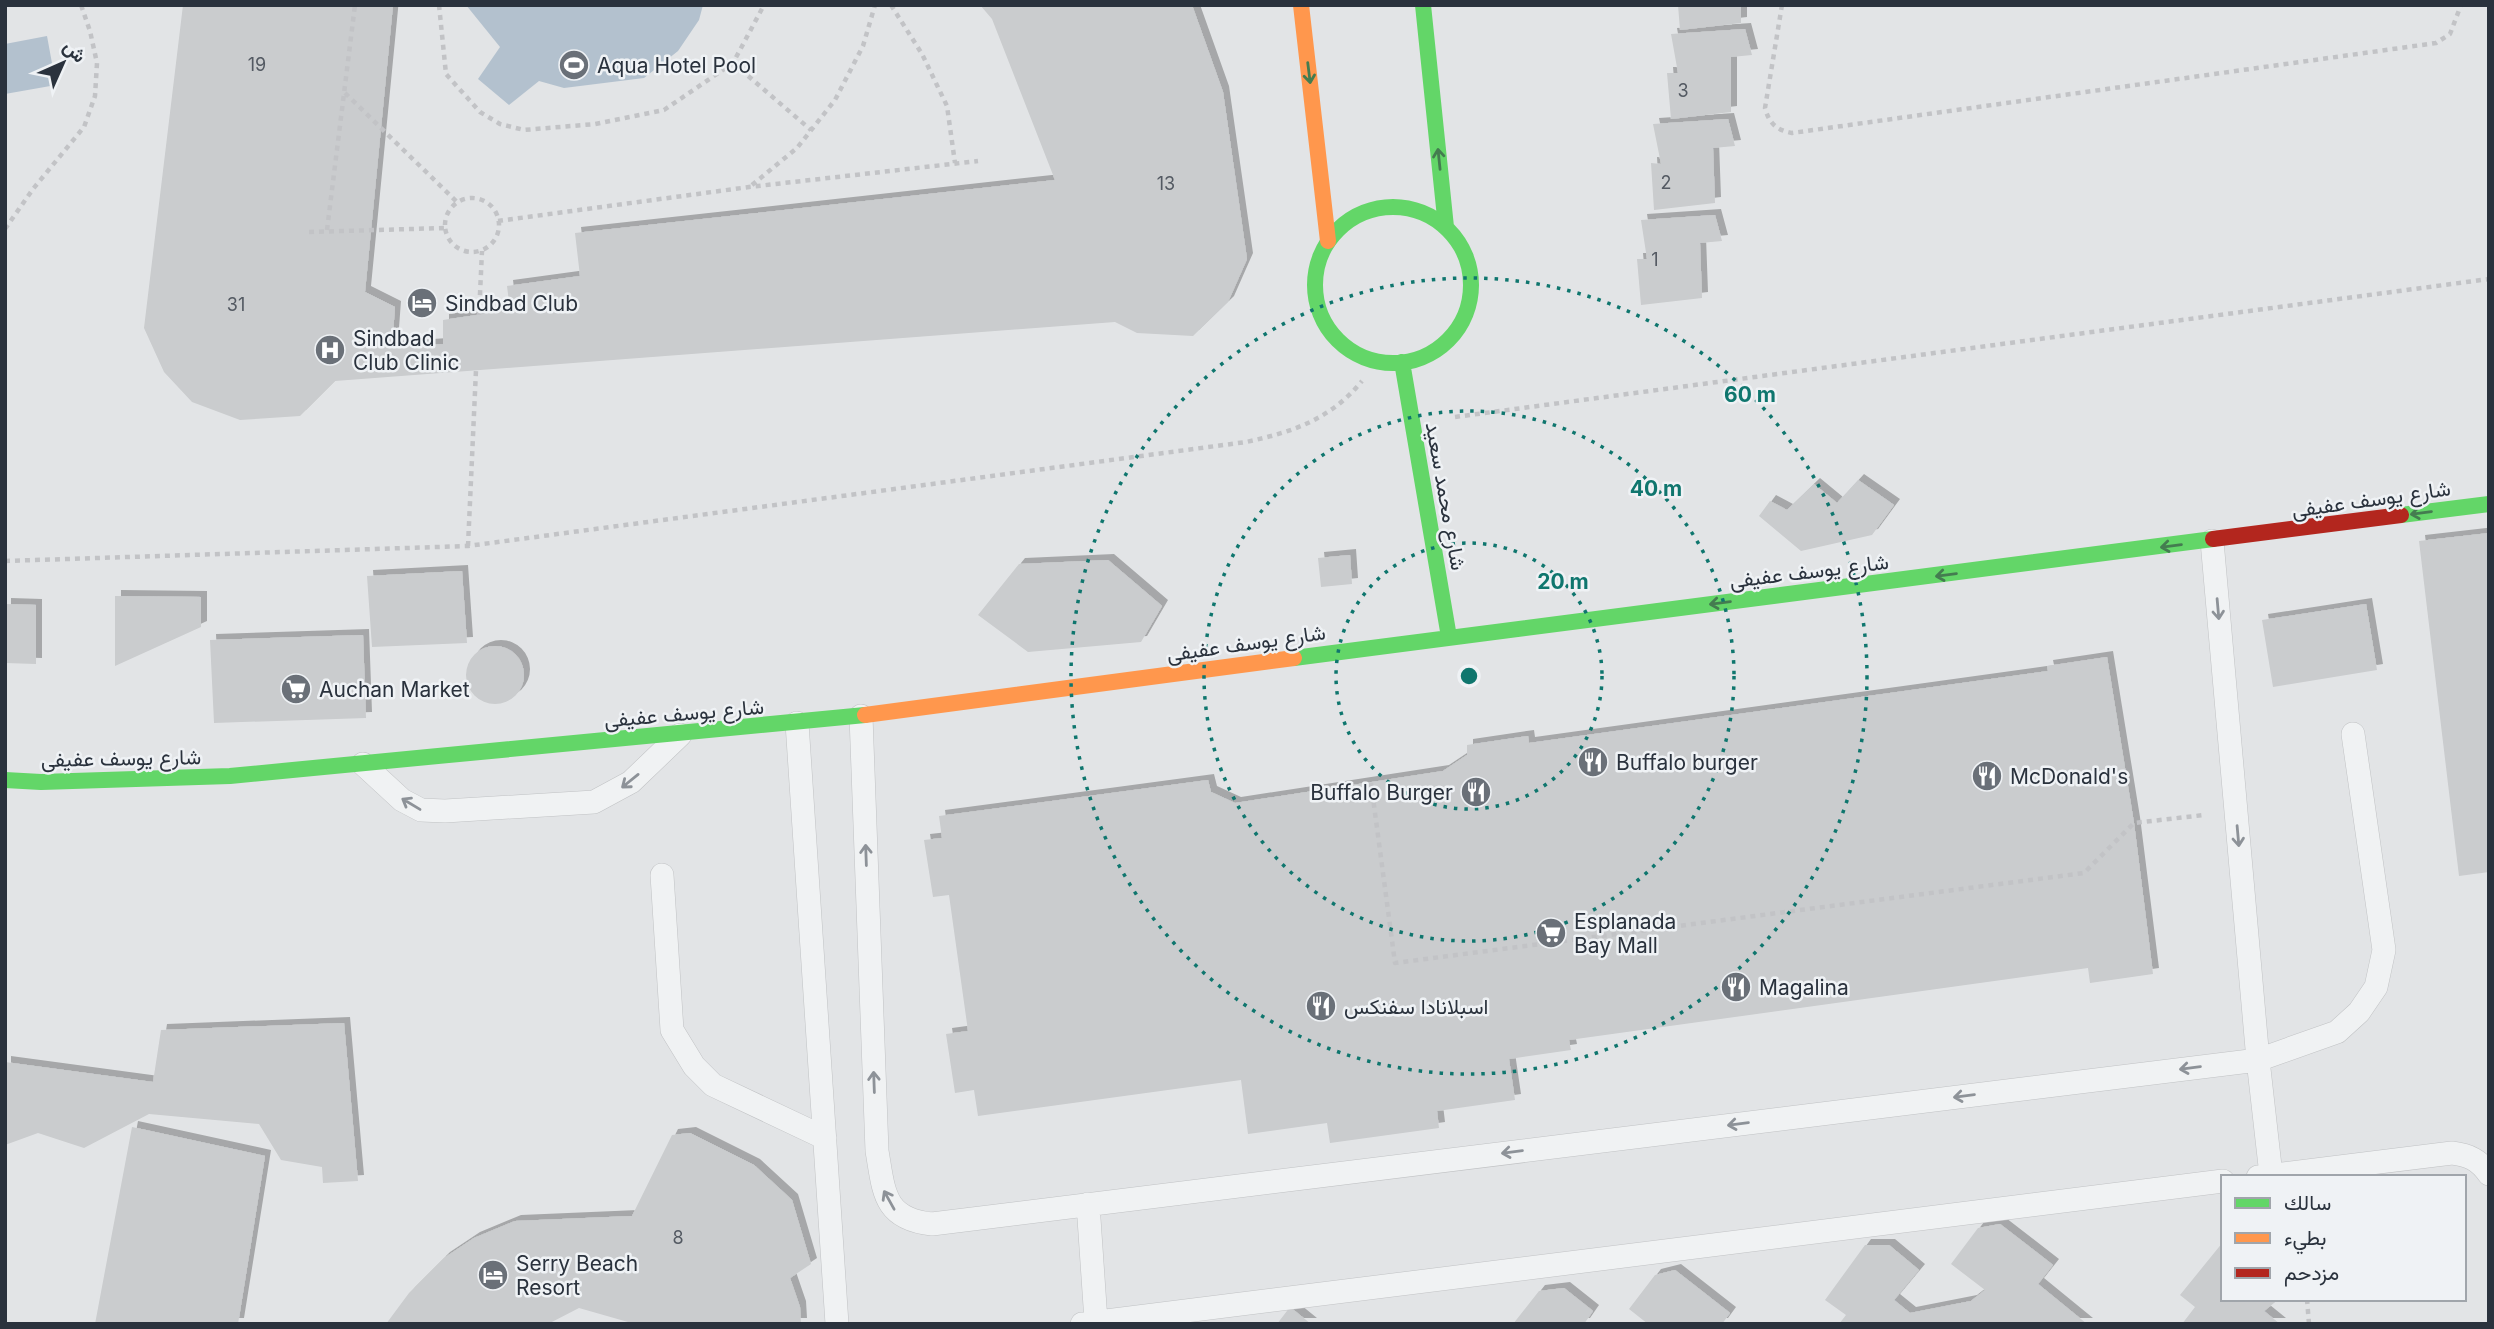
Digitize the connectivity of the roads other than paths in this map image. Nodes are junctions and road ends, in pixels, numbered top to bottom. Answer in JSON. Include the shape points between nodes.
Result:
{"nodes":[{"id":1,"x":1301,"y":5,"type":"edge"},
{"id":2,"x":1447,"y":5,"type":"edge"},
{"id":3,"x":1423,"y":12,"type":"edge"},
{"id":4,"x":1446,"y":227,"type":"junction"},
{"id":5,"x":1328,"y":240,"type":"junction"},
{"id":6,"x":1402,"y":362,"type":"junction"},
{"id":7,"x":2489,"y":504,"type":"edge"},
{"id":8,"x":2212,"y":541,"type":"junction"},
{"id":9,"x":1449,"y":637,"type":"junction"},
{"id":10,"x":861,"y":716,"type":"junction"},
{"id":11,"x":797,"y":723,"type":"junction"},
{"id":12,"x":680,"y":734,"type":"junction"},
{"id":13,"x":2353,"y":734,"type":"dead end"},
{"id":14,"x":363,"y":764,"type":"junction"},
{"id":15,"x":5,"y":780,"type":"edge"},
{"id":16,"x":662,"y":875,"type":"dead end"},
{"id":17,"x":2258,"y":1060,"type":"junction"},
{"id":18,"x":825,"y":1138,"type":"junction"},
{"id":19,"x":2489,"y":1174,"type":"edge"},
{"id":20,"x":2265,"y":1175,"type":"edge"},
{"id":21,"x":2273,"y":1175,"type":"edge"},
{"id":22,"x":2221,"y":1181,"type":"edge"},
{"id":23,"x":1088,"y":1204,"type":"junction"},
{"id":24,"x":1089,"y":1322,"type":"edge"},
{"id":25,"x":837,"y":1324,"type":"edge"}],
"edges":[{"from":1,"to":5,"type":"street","one_way":true},
{"from":2,"to":3,"type":"lane"},
{"from":4,"to":3,"type":"street","one_way":true},
{"from":4,"to":5,"type":"street","via":[[1427,214],[1384,206],[1362,212]]},
{"from":4,"to":6,"type":"street","via":[[1469,265],[1468,309],[1443,345],[1424,357]]},
{"from":5,"to":6,"type":"street","via":[[1315,282],[1326,326],[1359,355]]},
{"from":6,"to":9,"type":"street","name":"شارع محمد سعيد"},
{"from":7,"to":8,"type":"street","name":"شارع يوسف عفيفى","one_way":true},
{"from":8,"to":9,"type":"street","name":"شارع يوسف عفيفى","one_way":true},
{"from":8,"to":17,"type":"lane","one_way":true},
{"from":9,"to":10,"type":"street","name":"شارع يوسف عفيفى"},
{"from":10,"to":11,"type":"street","name":"شارع يوسف عفيفى"},
{"from":23,"to":10,"type":"lane","one_way":true,"via":[[932,1224],[903,1217],[891,1207],[884,1192],[877,1150]]},
{"from":11,"to":12,"type":"street","name":"شارع يوسف عفيفى"},
{"from":11,"to":18,"type":"lane"},
{"from":12,"to":14,"type":"street","name":"شارع يوسف عفيفى"},
{"from":12,"to":14,"type":"lane","one_way":true,"via":[[631,782],[594,802],[421,810],[402,800]]},
{"from":13,"to":17,"type":"lane","via":[[2384,950],[2376,987],[2359,1012],[2337,1032]]},
{"from":14,"to":15,"type":"street","name":"شارع يوسف عفيفى","via":[[230,776]]},
{"from":16,"to":18,"type":"lane","via":[[672,1030],[680,1044],[713,1085]]},
{"from":17,"to":20,"type":"lane"},
{"from":17,"to":23,"type":"lane","one_way":true},
{"from":18,"to":25,"type":"lane"},
{"from":19,"to":21,"type":"lane","via":[[2475,1159],[2452,1153]]},
{"from":22,"to":24,"type":"lane"},
{"from":23,"to":24,"type":"lane"}]}
